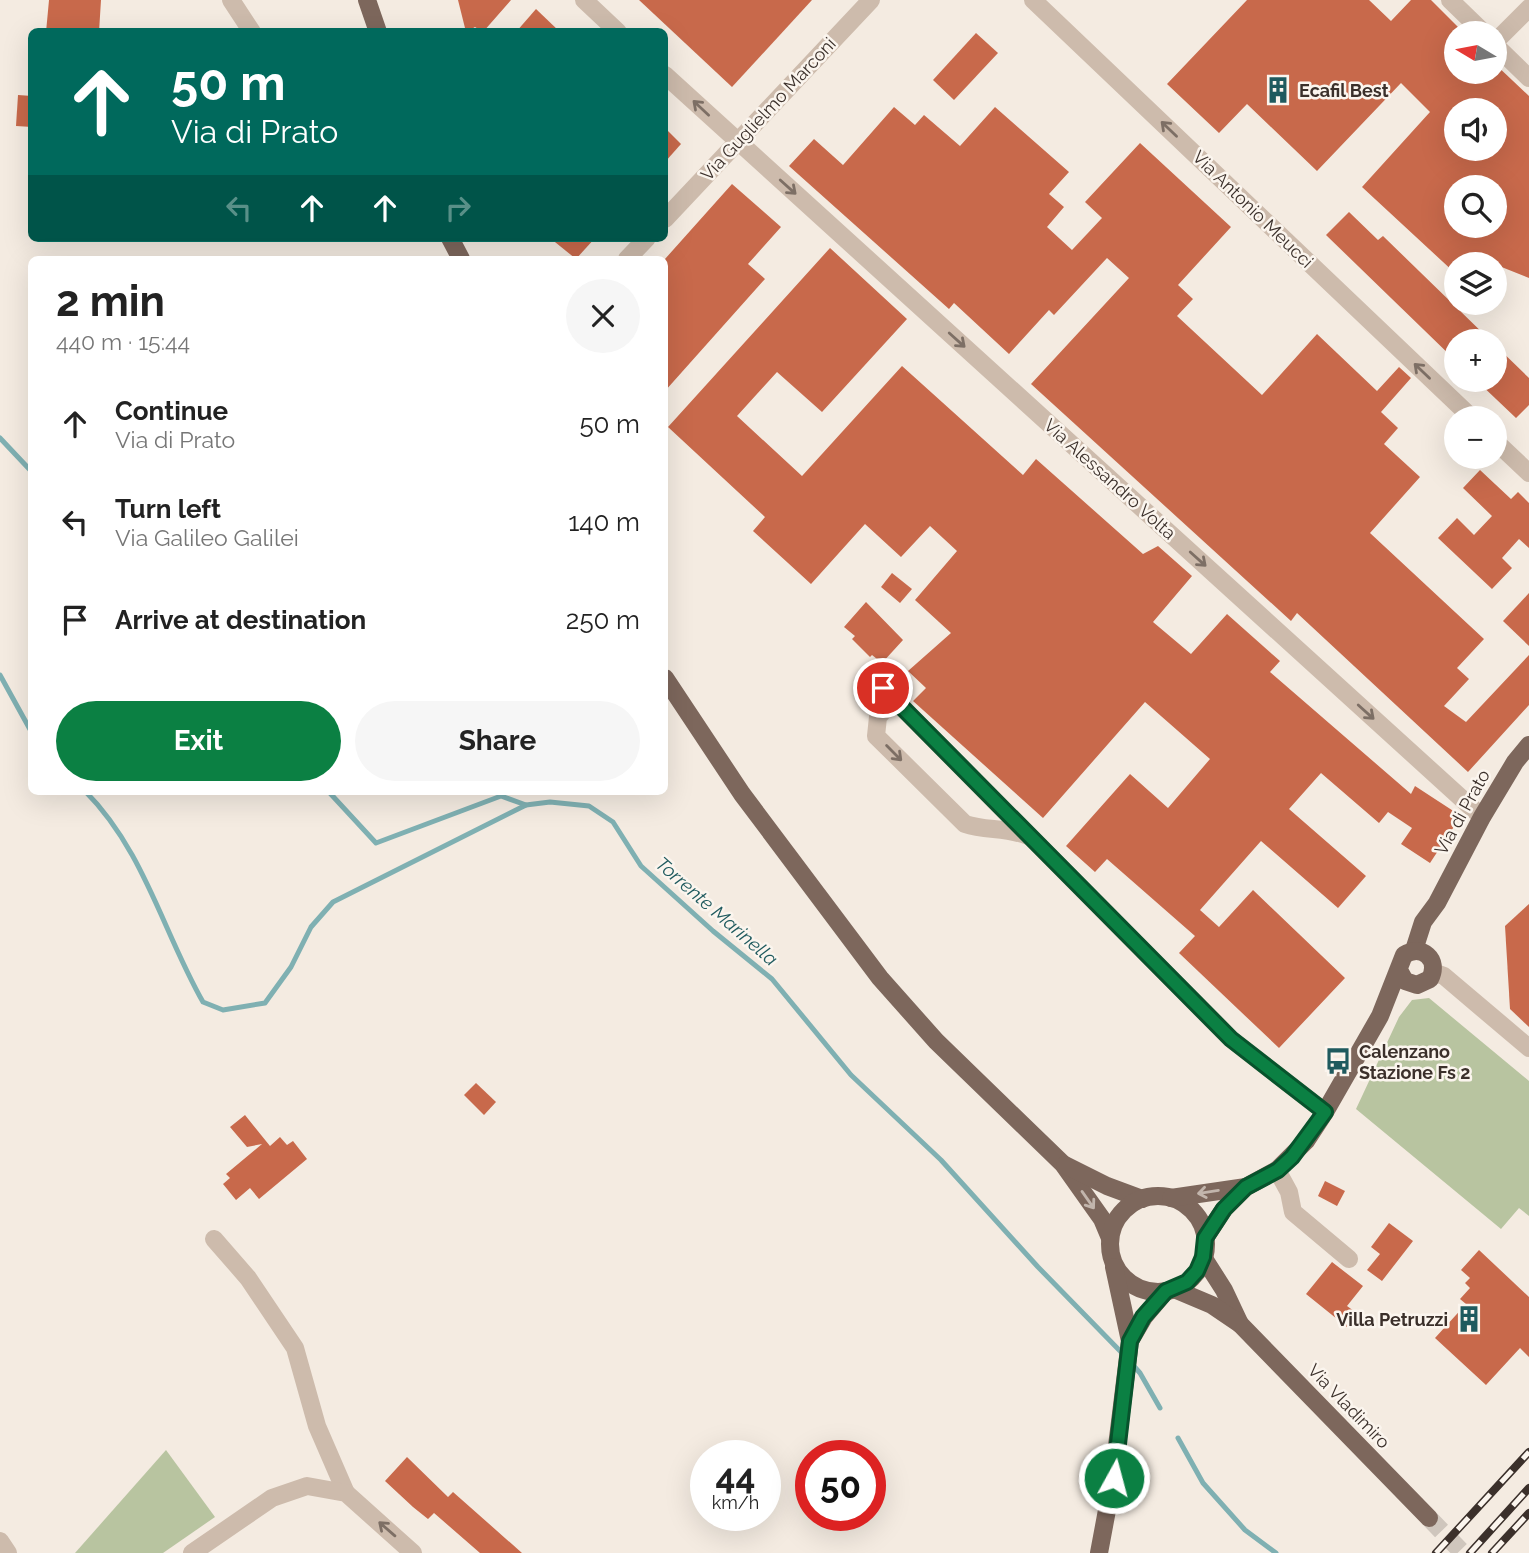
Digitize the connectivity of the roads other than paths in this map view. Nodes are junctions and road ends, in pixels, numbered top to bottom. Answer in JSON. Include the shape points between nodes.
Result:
{"nodes":[{"id":1,"x":231,"y":0,"type":"edge"},
{"id":2,"x":367,"y":0,"type":"edge"},
{"id":3,"x":584,"y":0,"type":"edge"},
{"id":4,"x":871,"y":0,"type":"edge"},
{"id":5,"x":1033,"y":0,"type":"edge"},
{"id":6,"x":1450,"y":0,"type":"edge"},
{"id":7,"x":1529,"y":8,"type":"edge"},
{"id":8,"x":1472,"y":21,"type":"edge"},
{"id":9,"x":249,"y":28,"type":"edge"},
{"id":10,"x":377,"y":28,"type":"edge"},
{"id":11,"x":614,"y":28,"type":"edge"},
{"id":12,"x":1507,"y":31,"type":"edge"},
{"id":13,"x":1507,"y":57,"type":"edge"},
{"id":14,"x":668,"y":78,"type":"edge"},
{"id":15,"x":1529,"y":78,"type":"edge"},
{"id":16,"x":738,"y":141,"type":"junction"},
{"id":17,"x":668,"y":216,"type":"edge"},
{"id":18,"x":643,"y":242,"type":"edge"},
{"id":19,"x":630,"y":256,"type":"edge"},
{"id":20,"x":1459,"y":406,"type":"edge"},
{"id":21,"x":1507,"y":452,"type":"edge"},
{"id":22,"x":1529,"y":473,"type":"edge"},
{"id":23,"x":871,"y":677,"type":"dead end"},
{"id":24,"x":668,"y":682,"type":"edge"},
{"id":25,"x":894,"y":699,"type":"junction"},
{"id":26,"x":1529,"y":745,"type":"edge"},
{"id":27,"x":997,"y":802,"type":"junction"},
{"id":28,"x":1482,"y":817,"type":"junction"},
{"id":29,"x":986,"y":827,"type":"junction"},
{"id":30,"x":1035,"y":839,"type":"junction"},
{"id":31,"x":1421,"y":952,"type":"junction"},
{"id":32,"x":1433,"y":972,"type":"junction"},
{"id":33,"x":1405,"y":977,"type":"junction"},
{"id":34,"x":1529,"y":1048,"type":"edge"},
{"id":35,"x":1325,"y":1112,"type":"junction"},
{"id":36,"x":1063,"y":1164,"type":"junction"},
{"id":37,"x":1278,"y":1170,"type":"junction"},
{"id":38,"x":1246,"y":1187,"type":"junction"},
{"id":39,"x":1171,"y":1198,"type":"junction"},
{"id":40,"x":1142,"y":1199,"type":"junction"},
{"id":41,"x":1110,"y":1238,"type":"junction"},
{"id":42,"x":1205,"y":1238,"type":"junction"},
{"id":43,"x":214,"y":1239,"type":"dead end"},
{"id":44,"x":1203,"y":1257,"type":"junction"},
{"id":45,"x":1349,"y":1259,"type":"dead end"},
{"id":46,"x":1113,"y":1261,"type":"junction"},
{"id":47,"x":1170,"y":1290,"type":"junction"},
{"id":48,"x":1240,"y":1324,"type":"junction"},
{"id":49,"x":1130,"y":1341,"type":"junction"},
{"id":50,"x":346,"y":1493,"type":"junction"},
{"id":51,"x":1429,"y":1518,"type":"tunnel mouth"},
{"id":52,"x":0,"y":1541,"type":"edge"},
{"id":53,"x":8,"y":1553,"type":"edge"},
{"id":54,"x":192,"y":1553,"type":"edge"},
{"id":55,"x":413,"y":1553,"type":"edge"},
{"id":56,"x":1099,"y":1553,"type":"edge"}],
"edges":[{"from":1,"to":9,"type":"street"},
{"from":2,"to":10,"type":"main road"},
{"from":3,"to":11,"type":"street"},
{"from":4,"to":16,"type":"street","name":"Via Guglielmo Marconi"},
{"from":20,"to":5,"type":"street","name":"Via Antonio Meucci","one_way":true},
{"from":6,"to":8,"type":"street"},
{"from":7,"to":12,"type":"street"},
{"from":13,"to":15,"type":"street"},
{"from":16,"to":14,"type":"street","name":"Via Alessandro Volta","one_way":true},
{"from":16,"to":17,"type":"street","name":"Via Guglielmo Marconi"},
{"from":16,"to":28,"type":"street","name":"Via Alessandro Volta","one_way":true},
{"from":18,"to":19,"type":"street"},
{"from":21,"to":22,"type":"street"},
{"from":23,"to":25,"type":"street"},
{"from":24,"to":36,"type":"main road","via":[[743,794],[880,978],[936,1041]]},
{"from":25,"to":27,"type":"street"},
{"from":25,"to":29,"type":"street","one_way":true,"via":[[878,717],[876,736],[965,824]]},
{"from":26,"to":28,"type":"main road","name":"Via di Prato"},
{"from":27,"to":29,"type":"street","via":[[997,816]]},
{"from":27,"to":30,"type":"street"},
{"from":28,"to":31,"type":"main road","name":"Via di Prato","via":[[1423,922]]},
{"from":29,"to":30,"type":"street"},
{"from":30,"to":35,"type":"street","via":[[1231,1039]]},
{"from":31,"to":32,"type":"main road","via":[[1433,962]]},
{"from":31,"to":33,"type":"main road","name":"Via di Prato","via":[[1404,955]]},
{"from":32,"to":33,"type":"main road","name":"Via di Prato","via":[[1424,983]]},
{"from":32,"to":34,"type":"street","via":[[1444,976]]},
{"from":33,"to":35,"type":"main road","name":"Via di Prato"},
{"from":35,"to":37,"type":"main road","name":"Via di Prato"},
{"from":36,"to":40,"type":"main road"},
{"from":36,"to":41,"type":"main road","one_way":true},
{"from":37,"to":38,"type":"main road","name":"Via di Prato"},
{"from":37,"to":45,"type":"street","via":[[1293,1212]]},
{"from":38,"to":39,"type":"main road","name":"Via di Prato","one_way":true},
{"from":38,"to":42,"type":"main road","name":"Via di Prato"},
{"from":39,"to":40,"type":"main road","name":"Via di Prato"},
{"from":39,"to":42,"type":"main road","via":[[1197,1217]]},
{"from":40,"to":41,"type":"main road","via":[[1117,1218]]},
{"from":41,"to":46,"type":"main road"},
{"from":42,"to":44,"type":"main road","name":"Via di Prato"},
{"from":43,"to":50,"type":"street","via":[[248,1278],[295,1348],[317,1426]]},
{"from":44,"to":47,"type":"main road","via":[[1187,1282]]},
{"from":44,"to":48,"type":"main road","name":"Via Vladimiro"},
{"from":46,"to":47,"type":"main road","via":[[1134,1285],[1149,1291]]},
{"from":46,"to":49,"type":"main road"},
{"from":47,"to":48,"type":"main road","name":"Via Vladimiro","via":[[1212,1306]]},
{"from":47,"to":49,"type":"main road","via":[[1143,1317]]},
{"from":48,"to":51,"type":"main road","name":"Via Vladimiro"},
{"from":49,"to":56,"type":"main road"},
{"from":50,"to":54,"type":"street","via":[[307,1486],[272,1498]]},
{"from":55,"to":50,"type":"street","one_way":true},
{"from":52,"to":53,"type":"street"}]}
